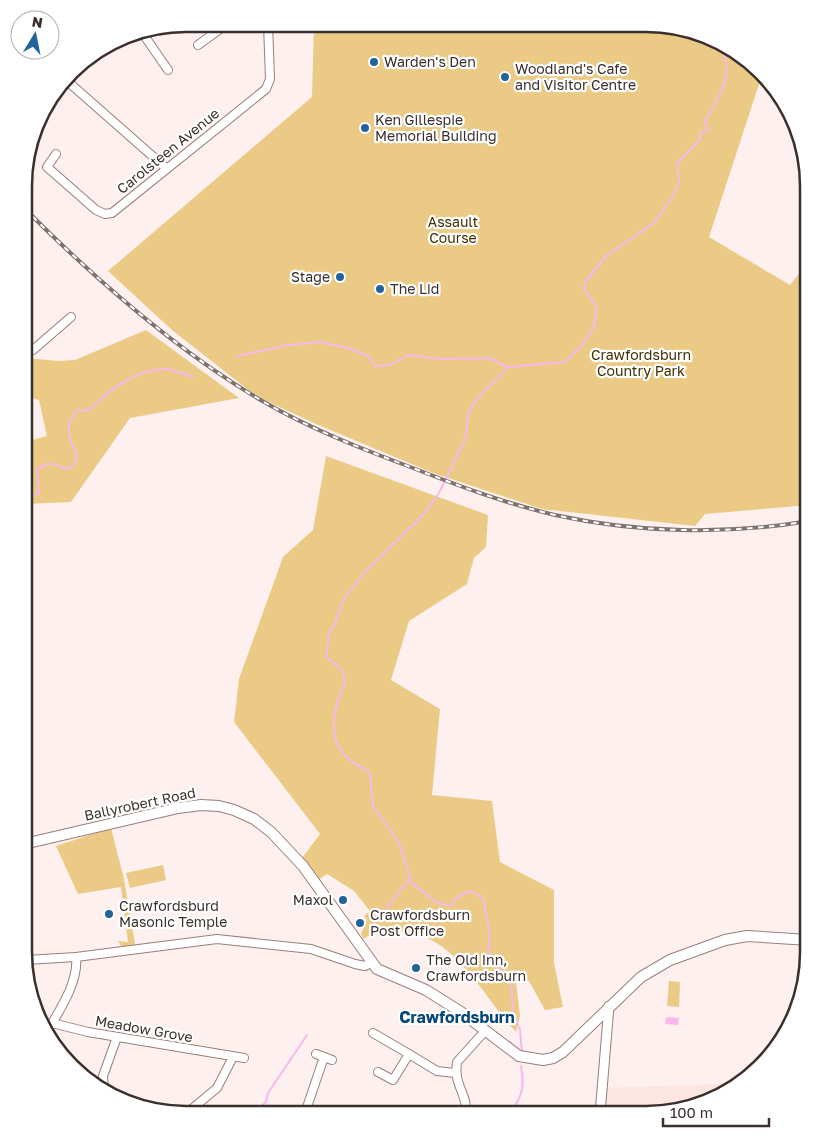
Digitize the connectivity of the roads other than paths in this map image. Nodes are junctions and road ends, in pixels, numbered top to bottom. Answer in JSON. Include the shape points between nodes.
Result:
{"nodes":[{"id":1,"x":214,"y":33,"type":"edge"},
{"id":2,"x":268,"y":33,"type":"edge"},
{"id":3,"x":145,"y":38,"type":"edge"},
{"id":4,"x":198,"y":45,"type":"dead end"},
{"id":5,"x":168,"y":70,"type":"dead end"},
{"id":6,"x":71,"y":85,"type":"edge"},
{"id":7,"x":56,"y":154,"type":"dead end"},
{"id":8,"x":166,"y":168,"type":"junction"},
{"id":9,"x":71,"y":316,"type":"dead end"},
{"id":10,"x":33,"y":350,"type":"edge"},
{"id":11,"x":33,"y":842,"type":"edge"},
{"id":12,"x":800,"y":939,"type":"edge"},
{"id":13,"x":76,"y":957,"type":"junction"},
{"id":14,"x":33,"y":960,"type":"edge"},
{"id":15,"x":371,"y":963,"type":"junction"},
{"id":16,"x":609,"y":1006,"type":"junction"},
{"id":17,"x":52,"y":1023,"type":"joint"},
{"id":18,"x":485,"y":1031,"type":"junction"},
{"id":19,"x":373,"y":1033,"type":"dead end"},
{"id":20,"x":116,"y":1037,"type":"junction"},
{"id":21,"x":316,"y":1054,"type":"dead end"},
{"id":22,"x":409,"y":1054,"type":"junction"},
{"id":23,"x":233,"y":1057,"type":"junction"},
{"id":24,"x":244,"y":1058,"type":"dead end"},
{"id":25,"x":378,"y":1072,"type":"dead end"},
{"id":26,"x":455,"y":1073,"type":"junction"},
{"id":27,"x":104,"y":1082,"type":"edge"},
{"id":28,"x":195,"y":1106,"type":"edge"},
{"id":29,"x":308,"y":1106,"type":"edge"},
{"id":30,"x":466,"y":1106,"type":"edge"},
{"id":31,"x":601,"y":1106,"type":"edge"}],
"edges":[{"from":1,"to":4,"type":"street"},
{"from":2,"to":8,"type":"street","name":"Carolsteen Avenue","via":[[270,79],[266,89]]},
{"from":3,"to":5,"type":"street"},
{"from":6,"to":8,"type":"street"},
{"from":7,"to":8,"type":"street","name":"Carolsteen Avenue","via":[[47,167],[96,210],[105,214],[115,211]]},
{"from":9,"to":10,"type":"street"},
{"from":11,"to":15,"type":"main road","name":"Ballyrobert Road","via":[[178,808],[201,805],[234,810],[254,819],[289,849]]},
{"from":12,"to":16,"type":"main road","via":[[747,936],[725,940],[653,968]]},
{"from":13,"to":14,"type":"street"},
{"from":13,"to":15,"type":"street","via":[[217,938],[311,949],[355,964],[365,966]]},
{"from":13,"to":17,"type":"street","via":[[73,979]]},
{"from":15,"to":18,"type":"main road","via":[[377,969],[426,990]]},
{"from":16,"to":18,"type":"main road","via":[[563,1052],[548,1060],[519,1056]]},
{"from":16,"to":31,"type":"street"},
{"from":17,"to":20,"type":"street","name":"Meadow Grove"},
{"from":18,"to":26,"type":"street","via":[[461,1054]]},
{"from":19,"to":22,"type":"street"},
{"from":20,"to":23,"type":"street","name":"Meadow Grove"},
{"from":20,"to":27,"type":"street"},
{"from":21,"to":29,"type":"street","via":[[328,1058]]},
{"from":22,"to":25,"type":"street","via":[[396,1082]]},
{"from":22,"to":26,"type":"street","via":[[437,1071]]},
{"from":23,"to":24,"type":"street","name":"Meadow Grove"},
{"from":23,"to":28,"type":"street","via":[[217,1088]]},
{"from":26,"to":30,"type":"street"}]}
